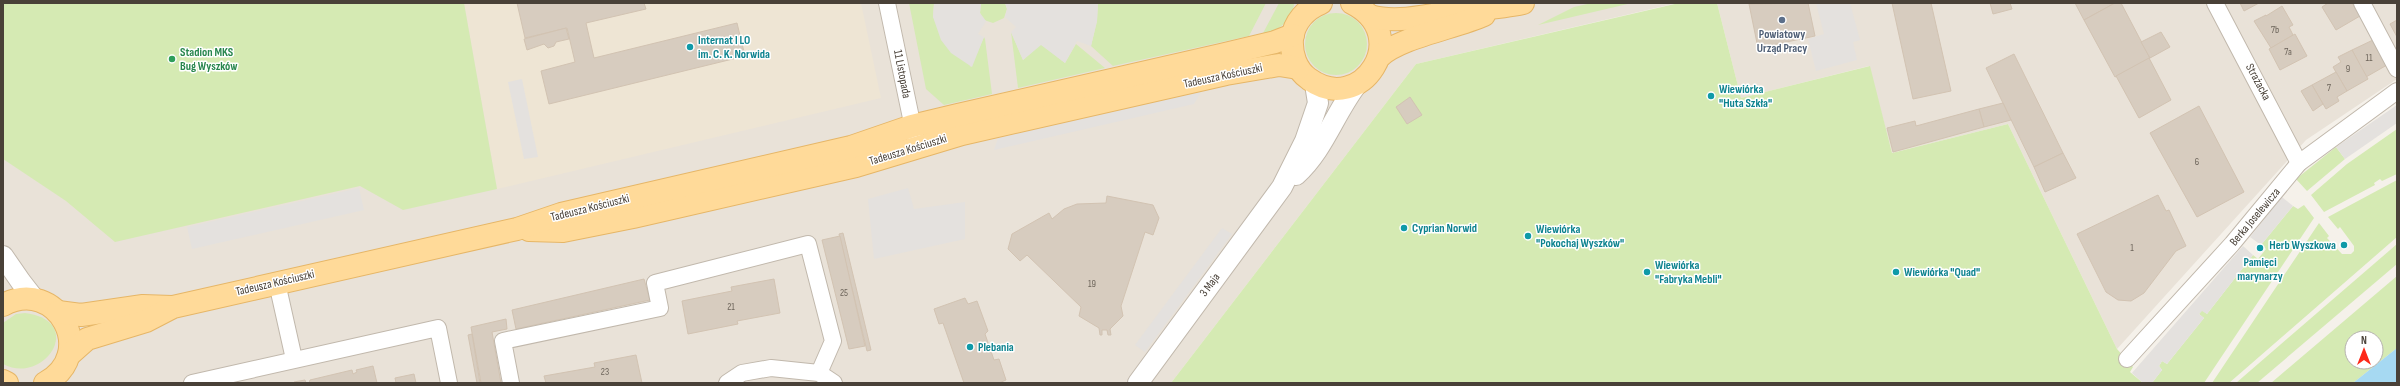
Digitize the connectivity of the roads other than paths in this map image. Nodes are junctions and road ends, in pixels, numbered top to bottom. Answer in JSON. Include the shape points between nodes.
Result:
{"nodes":[{"id":1,"x":887,"y":3,"type":"edge"},
{"id":2,"x":1352,"y":3,"type":"edge"},
{"id":3,"x":1524,"y":3,"type":"edge"},
{"id":4,"x":2215,"y":3,"type":"edge"},
{"id":5,"x":2362,"y":3,"type":"edge"},
{"id":6,"x":1309,"y":7,"type":"edge"},
{"id":7,"x":1501,"y":8,"type":"junction"},
{"id":8,"x":1370,"y":16,"type":"junction"},
{"id":9,"x":1293,"y":35,"type":"junction"},
{"id":10,"x":1379,"y":57,"type":"junction"},
{"id":11,"x":1298,"y":68,"type":"junction"},
{"id":12,"x":2397,"y":69,"type":"edge"},
{"id":13,"x":1358,"y":83,"type":"junction"},
{"id":14,"x":1315,"y":84,"type":"junction"},
{"id":15,"x":2397,"y":92,"type":"edge"},
{"id":16,"x":915,"y":136,"type":"junction"},
{"id":17,"x":2299,"y":163,"type":"junction"},
{"id":18,"x":1282,"y":187,"type":"junction"},
{"id":19,"x":3,"y":256,"type":"edge"},
{"id":20,"x":276,"y":283,"type":"junction"},
{"id":21,"x":35,"y":300,"type":"junction"},
{"id":22,"x":3,"y":305,"type":"edge"},
{"id":23,"x":173,"y":307,"type":"junction"},
{"id":24,"x":58,"y":312,"type":"junction"},
{"id":25,"x":69,"y":355,"type":"junction"},
{"id":26,"x":294,"y":359,"type":"junction"},
{"id":27,"x":2127,"y":359,"type":"dead end"},
{"id":28,"x":819,"y":373,"type":"junction"},
{"id":29,"x":3,"y":381,"type":"edge"},
{"id":30,"x":49,"y":382,"type":"edge"},
{"id":31,"x":197,"y":382,"type":"edge"},
{"id":32,"x":6,"y":383,"type":"edge"},
{"id":33,"x":449,"y":383,"type":"edge"},
{"id":34,"x":511,"y":383,"type":"edge"},
{"id":35,"x":727,"y":383,"type":"edge"},
{"id":36,"x":834,"y":383,"type":"edge"},
{"id":37,"x":1138,"y":383,"type":"edge"}],
"edges":[{"from":1,"to":16,"type":"street","name":"11 Listopada"},
{"from":2,"to":8,"type":"main road"},
{"from":3,"to":7,"type":"main road"},
{"from":4,"to":17,"type":"street","name":"Strażacka"},
{"from":5,"to":12,"type":"street"},
{"from":6,"to":9,"type":"main road"},
{"from":7,"to":8,"type":"main road","via":[[1394,20]]},
{"from":7,"to":10,"type":"main road","via":[[1462,25],[1400,43],[1388,48]]},
{"from":8,"to":10,"type":"main road","via":[[1380,36]]},
{"from":9,"to":11,"type":"main road","via":[[1294,57]]},
{"from":9,"to":16,"type":"main road","name":"Tadeusza Kościuszki","via":[[1275,42]]},
{"from":10,"to":13,"type":"main road","via":[[1367,76]]},
{"from":11,"to":14,"type":"main road"},
{"from":11,"to":16,"type":"main road","name":"Tadeusza Kościuszki","via":[[1279,65],[1226,74]]},
{"from":13,"to":14,"type":"main road","via":[[1337,89]]},
{"from":13,"to":18,"type":"street","name":"3 Maja","via":[[1323,142],[1302,169]]},
{"from":14,"to":18,"type":"street","name":"3 Maja","via":[[1318,103],[1305,141]]},
{"from":15,"to":17,"type":"street","name":"Berka Joselewicza"},
{"from":16,"to":20,"type":"main road","name":"Tadeusza Kościuszki","via":[[856,166],[633,217],[563,231],[517,229]]},
{"from":17,"to":27,"type":"street","name":"Berka Joselewicza","via":[[2232,244]]},
{"from":18,"to":37,"type":"street","name":"3 Maja"},
{"from":19,"to":21,"type":"street"},
{"from":20,"to":23,"type":"main road","name":"Tadeusza Kościuszki"},
{"from":20,"to":26,"type":"street"},
{"from":21,"to":22,"type":"main road","via":[[17,300]]},
{"from":21,"to":24,"type":"main road","via":[[47,304]]},
{"from":23,"to":24,"type":"main road","name":"Tadeusza Kościuszki","via":[[143,306],[81,315]]},
{"from":23,"to":25,"type":"main road","name":"Tadeusza Kościuszki","via":[[146,321],[87,338]]},
{"from":24,"to":25,"type":"main road","via":[[69,332]]},
{"from":25,"to":30,"type":"main road","via":[[59,373]]},
{"from":26,"to":31,"type":"street"},
{"from":26,"to":33,"type":"street","via":[[438,328]]},
{"from":28,"to":34,"type":"street","via":[[833,342],[808,244],[655,283],[660,308],[503,341]]},
{"from":28,"to":35,"type":"street","via":[[771,368],[742,373]]},
{"from":28,"to":36,"type":"street"},
{"from":29,"to":32,"type":"main road"}]}
